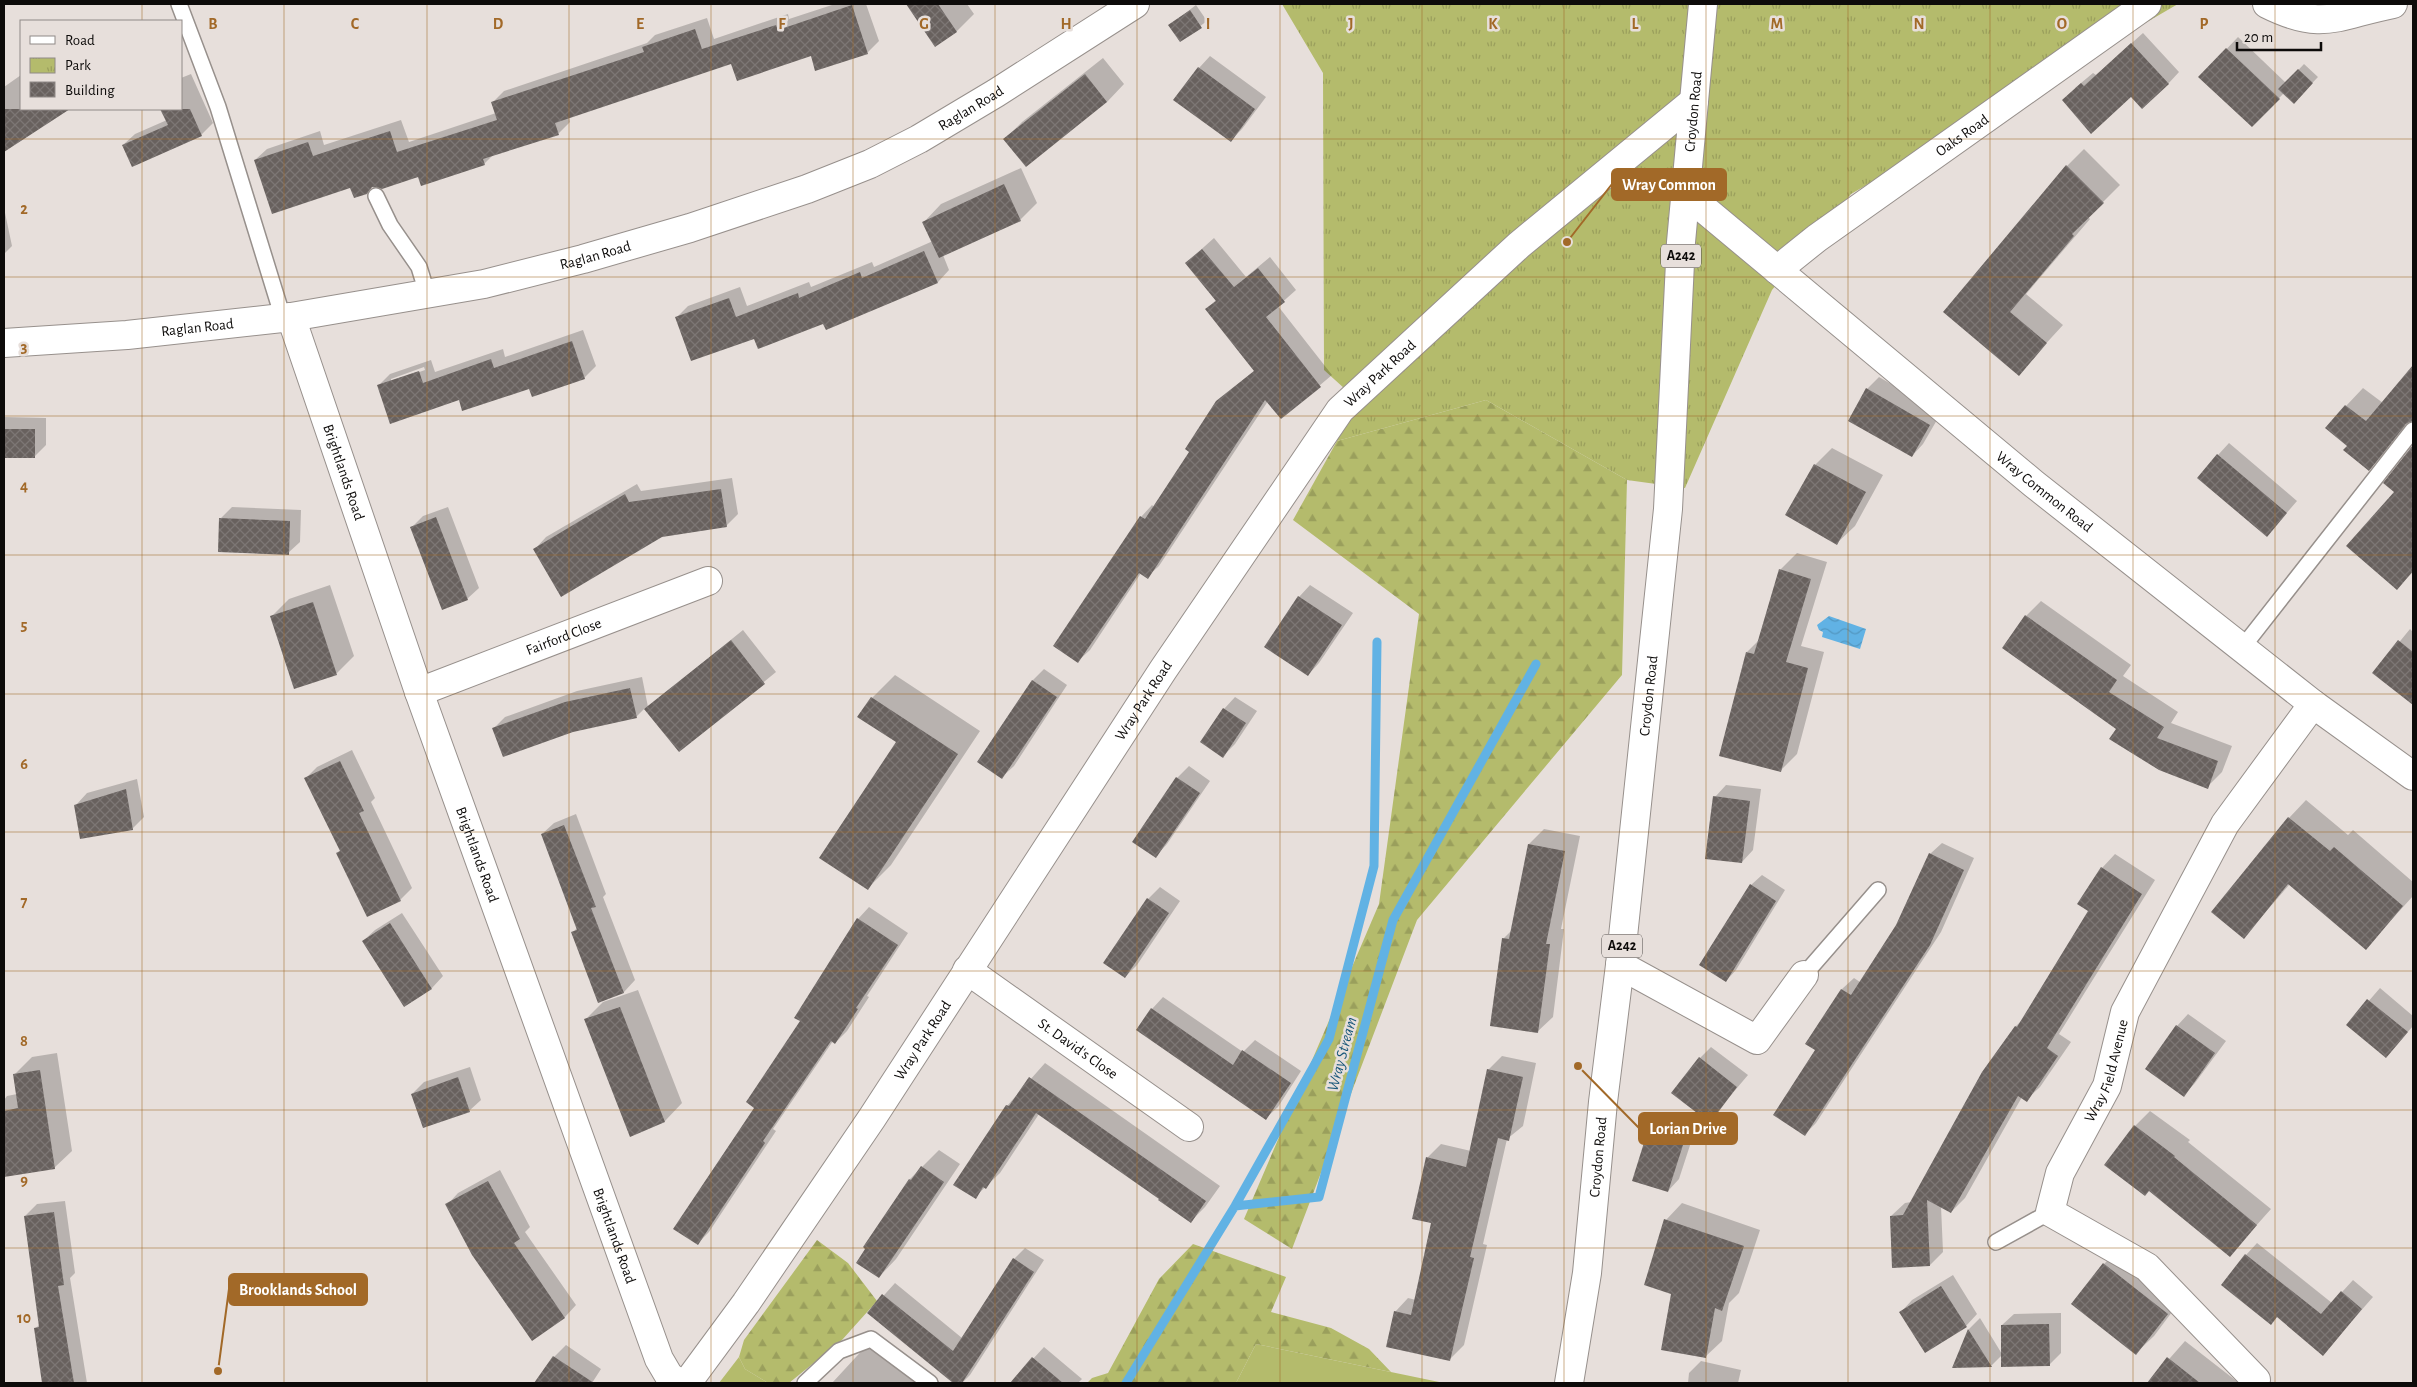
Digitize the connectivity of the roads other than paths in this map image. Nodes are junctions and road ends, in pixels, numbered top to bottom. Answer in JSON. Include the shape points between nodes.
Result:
{"nodes":[{"id":1,"x":180,"y":4,"type":"edge"},
{"id":2,"x":1135,"y":4,"type":"edge"},
{"id":3,"x":1703,"y":4,"type":"edge"},
{"id":4,"x":2147,"y":4,"type":"edge"},
{"id":5,"x":2267,"y":4,"type":"edge"},
{"id":6,"x":2393,"y":4,"type":"edge"},
{"id":7,"x":1694,"y":101,"type":"junction"},
{"id":8,"x":1686,"y":194,"type":"junction"},
{"id":9,"x":376,"y":196,"type":"dead end"},
{"id":10,"x":1777,"y":270,"type":"junction"},
{"id":11,"x":427,"y":293,"type":"junction"},
{"id":12,"x":287,"y":318,"type":"junction"},
{"id":13,"x":4,"y":343,"type":"edge"},
{"id":14,"x":2413,"y":430,"type":"edge"},
{"id":15,"x":708,"y":581,"type":"dead end"},
{"id":16,"x":2242,"y":648,"type":"junction"},
{"id":17,"x":419,"y":692,"type":"junction"},
{"id":18,"x":2313,"y":704,"type":"junction"},
{"id":19,"x":2413,"y":776,"type":"edge"},
{"id":20,"x":1878,"y":890,"type":"dead end"},
{"id":21,"x":1620,"y":965,"type":"junction"},
{"id":22,"x":967,"y":970,"type":"junction"},
{"id":23,"x":1804,"y":975,"type":"joint"},
{"id":24,"x":1190,"y":1127,"type":"dead end"},
{"id":25,"x":2050,"y":1212,"type":"junction"},
{"id":26,"x":1996,"y":1242,"type":"dead end"},
{"id":27,"x":2256,"y":1380,"type":"dead end"},
{"id":28,"x":679,"y":1383,"type":"edge"},
{"id":29,"x":688,"y":1383,"type":"edge"},
{"id":30,"x":805,"y":1383,"type":"edge"},
{"id":31,"x":930,"y":1383,"type":"edge"},
{"id":32,"x":1569,"y":1383,"type":"edge"}],
"edges":[{"from":1,"to":12,"type":"lane","via":[[218,107]]},
{"from":2,"to":11,"type":"street","name":"Raglan Road","via":[[981,102],[870,164],[690,228],[484,284]]},
{"from":3,"to":7,"type":"street","name":"Croydon Road","number":"A242"},
{"from":4,"to":10,"type":"street","name":"Oaks Road","via":[[1817,238]]},
{"from":5,"to":6,"type":"street","via":[[2304,19],[2322,20]]},
{"from":7,"to":8,"type":"street","name":"Croydon Road","number":"A242"},
{"from":7,"to":22,"type":"street","name":"Wray Park Road","via":[[1520,245],[1340,410]]},
{"from":8,"to":10,"type":"street","name":"Wray Common Road"},
{"from":8,"to":21,"type":"street","name":"Croydon Road","number":"A242","via":[[1668,508]]},
{"from":9,"to":11,"type":"lane","via":[[390,225],[419,267]]},
{"from":10,"to":16,"type":"street","name":"Wray Common Road","via":[[2034,484]]},
{"from":11,"to":12,"type":"street","name":"Raglan Road"},
{"from":12,"to":13,"type":"street","name":"Raglan Road","via":[[127,335]]},
{"from":12,"to":17,"type":"street","name":"Brightlands Road"},
{"from":14,"to":16,"type":"lane"},
{"from":15,"to":17,"type":"street","name":"Fairford Close"},
{"from":16,"to":18,"type":"street","name":"Wray Common Road"},
{"from":17,"to":28,"type":"street","name":"Brightlands Road","via":[[659,1360],[669,1376]]},
{"from":18,"to":19,"type":"street","name":"Wray Common Road"},
{"from":18,"to":25,"type":"street","name":"Wray Field Avenue","via":[[2225,824],[2125,1012],[2107,1086],[2060,1173]]},
{"from":20,"to":23,"type":"lane"},
{"from":21,"to":23,"type":"street","via":[[1757,1040]]},
{"from":21,"to":32,"type":"street","name":"Croydon Road","number":"A242","via":[[1587,1273]]},
{"from":22,"to":24,"type":"street","name":"St. David's Close"},
{"from":22,"to":29,"type":"street","name":"Wray Park Road","via":[[891,1090]]},
{"from":25,"to":26,"type":"lane"},
{"from":25,"to":27,"type":"street","via":[[2147,1267]]},
{"from":30,"to":31,"type":"lane","via":[[839,1351],[871,1339]]}]}
